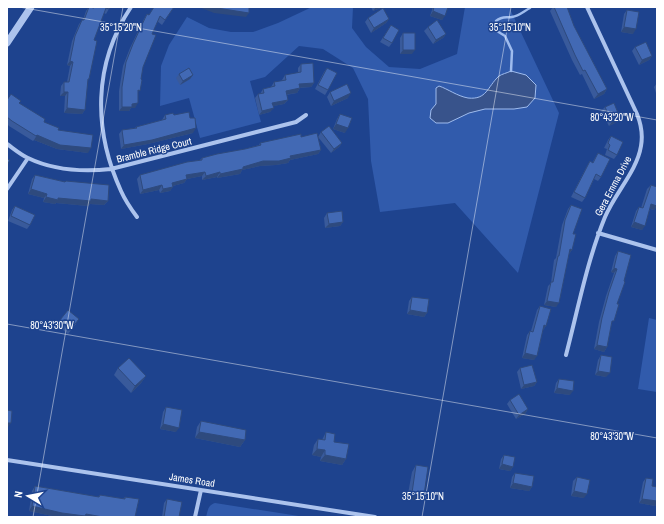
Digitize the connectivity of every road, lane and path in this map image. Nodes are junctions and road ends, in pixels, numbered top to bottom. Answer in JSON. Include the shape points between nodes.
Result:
{"nodes":[{"id":1,"x":31,"y":7,"type":"edge"},
{"id":2,"x":131,"y":7,"type":"edge"},
{"id":3,"x":587,"y":7,"type":"edge"},
{"id":4,"x":7,"y":43,"type":"edge"},
{"id":5,"x":306,"y":115,"type":"dead end"},
{"id":6,"x":7,"y":144,"type":"edge"},
{"id":7,"x":28,"y":158,"type":"junction"},
{"id":8,"x":112,"y":169,"type":"junction"},
{"id":9,"x":7,"y":189,"type":"edge"},
{"id":10,"x":137,"y":217,"type":"dead end"},
{"id":11,"x":598,"y":234,"type":"junction"},
{"id":12,"x":657,"y":250,"type":"edge"},
{"id":13,"x":566,"y":354,"type":"dead end"},
{"id":14,"x":7,"y":460,"type":"edge"},
{"id":15,"x":201,"y":490,"type":"junction"},
{"id":16,"x":195,"y":517,"type":"edge"},
{"id":17,"x":375,"y":517,"type":"edge"}],
"edges":[{"from":1,"to":4,"type":"street"},
{"from":2,"to":8,"type":"street","via":[[115,37],[102,84],[100,113],[104,143]]},
{"from":3,"to":11,"type":"street","name":"Gera Emma Drive","via":[[637,114],[642,134],[637,159],[608,210]]},
{"from":5,"to":8,"type":"street","name":"Bramble Ridge Court","via":[[296,122]]},
{"from":6,"to":7,"type":"street","name":"Bramble Ridge Court"},
{"from":7,"to":8,"type":"street","name":"Bramble Ridge Court","via":[[67,170]]},
{"from":7,"to":9,"type":"street"},
{"from":8,"to":10,"type":"street","via":[[121,193]]},
{"from":11,"to":12,"type":"street"},
{"from":11,"to":13,"type":"street","name":"Gera Emma Drive"},
{"from":14,"to":15,"type":"street","name":"James Road"},
{"from":15,"to":16,"type":"street"},
{"from":15,"to":17,"type":"street","name":"James Road"}]}
